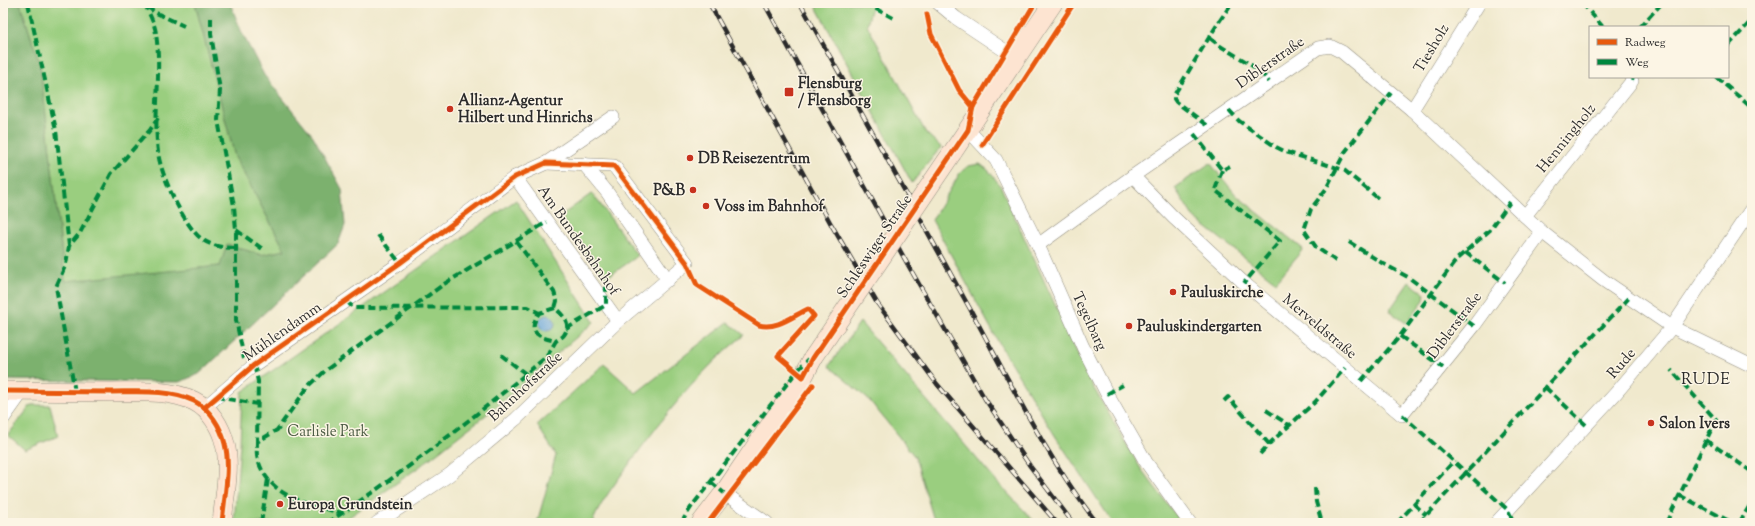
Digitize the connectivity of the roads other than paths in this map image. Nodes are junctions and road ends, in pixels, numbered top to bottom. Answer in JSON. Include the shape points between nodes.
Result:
{"nodes":[{"id":1,"x":938,"y":3,"type":"edge"},
{"id":2,"x":1053,"y":3,"type":"edge"},
{"id":3,"x":1479,"y":3,"type":"edge"},
{"id":4,"x":1016,"y":58,"type":"junction"},
{"id":5,"x":1632,"y":81,"type":"dead end"},
{"id":6,"x":1412,"y":110,"type":"junction"},
{"id":7,"x":613,"y":117,"type":"dead end"},
{"id":8,"x":968,"y":130,"type":"junction"},
{"id":9,"x":546,"y":162,"type":"junction"},
{"id":10,"x":584,"y":164,"type":"junction"},
{"id":11,"x":1133,"y":176,"type":"junction"},
{"id":12,"x":515,"y":177,"type":"junction"},
{"id":13,"x":1752,"y":208,"type":"edge"},
{"id":14,"x":1524,"y":216,"type":"junction"},
{"id":15,"x":1542,"y":232,"type":"junction"},
{"id":16,"x":1038,"y":245,"type":"junction"},
{"id":17,"x":688,"y":263,"type":"joint"},
{"id":18,"x":668,"y":280,"type":"junction"},
{"id":19,"x":618,"y":321,"type":"junction"},
{"id":20,"x":1672,"y":327,"type":"junction"},
{"id":21,"x":1752,"y":366,"type":"edge"},
{"id":22,"x":3,"y":391,"type":"edge"},
{"id":23,"x":23,"y":391,"type":"junction"},
{"id":24,"x":204,"y":408,"type":"junction"},
{"id":25,"x":1402,"y":415,"type":"joint"},
{"id":26,"x":3,"y":419,"type":"edge"},
{"id":27,"x":724,"y":492,"type":"junction"},
{"id":28,"x":222,"y":523,"type":"edge"},
{"id":29,"x":377,"y":523,"type":"edge"},
{"id":30,"x":701,"y":523,"type":"edge"},
{"id":31,"x":767,"y":523,"type":"edge"},
{"id":32,"x":1190,"y":523,"type":"edge"},
{"id":33,"x":1496,"y":523,"type":"edge"}],
"edges":[{"from":1,"to":4,"type":"street"},
{"from":2,"to":4,"type":"main road","name":"Schleswiger Straße"},
{"from":3,"to":6,"type":"street","name":"Tiesholz"},
{"from":4,"to":8,"type":"main road","name":"Schleswiger Straße"},
{"from":5,"to":14,"type":"street","name":"Henningholz"},
{"from":6,"to":11,"type":"street","name":"Diblerstraße","via":[[1342,52],[1330,46],[1318,48]]},
{"from":6,"to":14,"type":"street","name":"Diblerstraße"},
{"from":7,"to":9,"type":"street","name":"Mühlendamm"},
{"from":8,"to":16,"type":"street","name":"Tegelbarg","via":[[996,160]]},
{"from":8,"to":27,"type":"main road","name":"Schleswiger Straße","bridge":true},
{"from":9,"to":10,"type":"street","name":"Am Bundesbahnhof"},
{"from":9,"to":12,"type":"street","name":"Mühlendamm"},
{"from":10,"to":17,"type":"street","name":"Am Bundesbahnhof","via":[[614,166]]},
{"from":10,"to":18,"type":"street","via":[[607,192]]},
{"from":11,"to":16,"type":"street","name":"Diblerstraße"},
{"from":11,"to":25,"type":"street","name":"Merveldstraße","via":[[1244,283]]},
{"from":12,"to":19,"type":"street","name":"Am Bundesbahnhof"},
{"from":12,"to":24,"type":"street","name":"Mühlendamm","via":[[400,263],[254,365]]},
{"from":13,"to":20,"type":"street","name":"Rude"},
{"from":14,"to":15,"type":"street","name":"Diblerstraße"},
{"from":15,"to":20,"type":"street","name":"Diblerstraße","via":[[1603,280]]},
{"from":15,"to":25,"type":"street","name":"Diblerstraße","via":[[1474,326]]},
{"from":16,"to":32,"type":"street","name":"Tegelbarg","via":[[1083,347],[1107,394],[1146,462]]},
{"from":17,"to":18,"type":"street","name":"Bahnhofstraße"},
{"from":18,"to":19,"type":"street","name":"Bahnhofstraße"},
{"from":19,"to":29,"type":"street","name":"Bahnhofstraße","via":[[516,419],[449,475]]},
{"from":20,"to":21,"type":"street","name":"Diblerstraße"},
{"from":20,"to":33,"type":"street","name":"Rude","via":[[1616,393]]},
{"from":22,"to":23,"type":"main road"},
{"from":23,"to":24,"type":"main road","via":[[156,392],[183,397]]},
{"from":23,"to":26,"type":"street"},
{"from":24,"to":28,"type":"main road","via":[[214,419],[225,444],[227,457]]},
{"from":27,"to":30,"type":"main road","name":"Schleswiger Straße"},
{"from":27,"to":31,"type":"street"}]}
